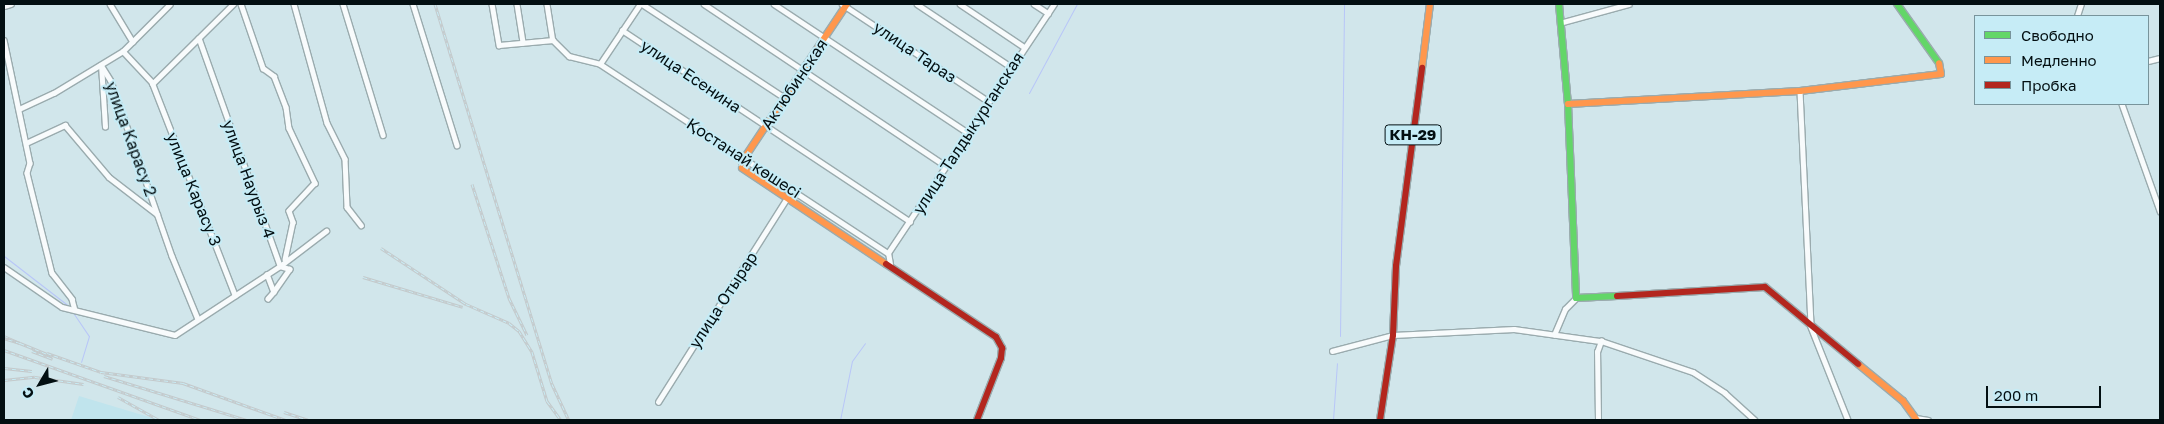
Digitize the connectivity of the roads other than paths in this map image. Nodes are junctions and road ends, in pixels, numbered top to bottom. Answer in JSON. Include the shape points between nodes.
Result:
{"nodes":[{"id":1,"x":10,"y":4,"type":"edge"},
{"id":2,"x":110,"y":4,"type":"edge"},
{"id":3,"x":170,"y":4,"type":"edge"},
{"id":4,"x":233,"y":4,"type":"edge"},
{"id":5,"x":241,"y":4,"type":"edge"},
{"id":6,"x":294,"y":4,"type":"edge"},
{"id":7,"x":343,"y":4,"type":"edge"},
{"id":8,"x":413,"y":4,"type":"edge"},
{"id":9,"x":492,"y":4,"type":"edge"},
{"id":10,"x":517,"y":4,"type":"edge"},
{"id":11,"x":547,"y":4,"type":"edge"},
{"id":12,"x":641,"y":4,"type":"edge"},
{"id":13,"x":704,"y":4,"type":"edge"},
{"id":14,"x":774,"y":4,"type":"edge"},
{"id":15,"x":917,"y":4,"type":"edge"},
{"id":16,"x":960,"y":4,"type":"edge"},
{"id":17,"x":1034,"y":4,"type":"edge"},
{"id":18,"x":1054,"y":4,"type":"edge"},
{"id":19,"x":1430,"y":4,"type":"edge"},
{"id":20,"x":1559,"y":4,"type":"edge"},
{"id":21,"x":1629,"y":4,"type":"edge"},
{"id":22,"x":1896,"y":4,"type":"edge"},
{"id":23,"x":845,"y":5,"type":"edge"},
{"id":24,"x":4,"y":6,"type":"edge"},
{"id":25,"x":1048,"y":13,"type":"junction"},
{"id":26,"x":1563,"y":22,"type":"junction"},
{"id":27,"x":622,"y":30,"type":"junction"},
{"id":28,"x":199,"y":38,"type":"junction"},
{"id":29,"x":825,"y":38,"type":"junction"},
{"id":30,"x":4,"y":40,"type":"edge"},
{"id":31,"x":553,"y":40,"type":"junction"},
{"id":32,"x":133,"y":42,"type":"junction"},
{"id":33,"x":523,"y":43,"type":"junction"},
{"id":34,"x":1024,"y":47,"type":"junction"},
{"id":35,"x":123,"y":51,"type":"junction"},
{"id":36,"x":600,"y":64,"type":"junction"},
{"id":37,"x":101,"y":65,"type":"junction"},
{"id":38,"x":1011,"y":67,"type":"junction"},
{"id":39,"x":804,"y":70,"type":"junction"},
{"id":40,"x":152,"y":84,"type":"junction"},
{"id":41,"x":1800,"y":91,"type":"junction"},
{"id":42,"x":785,"y":98,"type":"junction"},
{"id":43,"x":988,"y":101,"type":"junction"},
{"id":44,"x":1568,"y":104,"type":"junction"},
{"id":45,"x":2122,"y":105,"type":"edge"},
{"id":46,"x":19,"y":109,"type":"junction"},
{"id":47,"x":766,"y":126,"type":"junction"},
{"id":48,"x":106,"y":127,"type":"dead end"},
{"id":49,"x":968,"y":133,"type":"junction"},
{"id":50,"x":383,"y":135,"type":"dead end"},
{"id":51,"x":26,"y":143,"type":"junction"},
{"id":52,"x":456,"y":145,"type":"dead end"},
{"id":53,"x":745,"y":157,"type":"junction"},
{"id":54,"x":946,"y":166,"type":"junction"},
{"id":55,"x":787,"y":198,"type":"junction"},
{"id":56,"x":2160,"y":212,"type":"edge"},
{"id":57,"x":157,"y":214,"type":"junction"},
{"id":58,"x":910,"y":221,"type":"junction"},
{"id":59,"x":361,"y":226,"type":"dead end"},
{"id":60,"x":326,"y":231,"type":"dead end"},
{"id":61,"x":888,"y":252,"type":"junction"},
{"id":62,"x":285,"y":259,"type":"junction"},
{"id":63,"x":890,"y":264,"type":"junction"},
{"id":64,"x":280,"y":266,"type":"junction"},
{"id":65,"x":4,"y":267,"type":"edge"},
{"id":66,"x":267,"y":274,"type":"junction"},
{"id":67,"x":274,"y":292,"type":"junction"},
{"id":68,"x":235,"y":295,"type":"junction"},
{"id":69,"x":1576,"y":298,"type":"junction"},
{"id":70,"x":268,"y":299,"type":"dead end"},
{"id":71,"x":75,"y":310,"type":"junction"},
{"id":72,"x":198,"y":319,"type":"junction"},
{"id":73,"x":1812,"y":327,"type":"junction"},
{"id":74,"x":1393,"y":335,"type":"junction"},
{"id":75,"x":1554,"y":335,"type":"junction"},
{"id":76,"x":1601,"y":340,"type":"junction"},
{"id":77,"x":1332,"y":351,"type":"dead end"},
{"id":78,"x":658,"y":402,"type":"dead end"},
{"id":79,"x":1916,"y":419,"type":"edge"},
{"id":80,"x":977,"y":420,"type":"edge"},
{"id":81,"x":1380,"y":420,"type":"edge"},
{"id":82,"x":1598,"y":420,"type":"edge"},
{"id":83,"x":1755,"y":420,"type":"edge"},
{"id":84,"x":1848,"y":420,"type":"edge"},
{"id":85,"x":1928,"y":420,"type":"edge"}],
"edges":[{"from":1,"to":24,"type":"street"},
{"from":2,"to":32,"type":"street"},
{"from":3,"to":32,"type":"street","name":"улица Карасу 2"},
{"from":4,"to":28,"type":"street"},
{"from":5,"to":62,"type":"street","via":[[264,68],[274,76],[286,108],[289,128],[315,183],[289,211],[292,228]]},
{"from":6,"to":59,"type":"street","via":[[327,124],[345,159],[347,207]]},
{"from":7,"to":50,"type":"street"},
{"from":8,"to":52,"type":"street"},
{"from":9,"to":33,"type":"street","via":[[498,45]]},
{"from":10,"to":33,"type":"street"},
{"from":11,"to":31,"type":"street"},
{"from":12,"to":27,"type":"street"},
{"from":12,"to":42,"type":"street","name":"улица Есенина"},
{"from":13,"to":39,"type":"street"},
{"from":14,"to":29,"type":"street"},
{"from":15,"to":38,"type":"street"},
{"from":16,"to":34,"type":"street"},
{"from":17,"to":25,"type":"street"},
{"from":18,"to":25,"type":"street","name":"улица Талдыкурганская"},
{"from":19,"to":74,"type":"street","number":"КН-29","via":[[1396,266]]},
{"from":20,"to":26,"type":"street"},
{"from":21,"to":26,"type":"street"},
{"from":22,"to":41,"type":"street","via":[[1942,68],[1941,74]]},
{"from":23,"to":29,"type":"street","name":"Актюбинская"},
{"from":23,"to":43,"type":"street","name":"улица Тараз"},
{"from":25,"to":34,"type":"street","name":"улица Талдыкурганская"},
{"from":26,"to":44,"type":"street"},
{"from":27,"to":36,"type":"street"},
{"from":27,"to":47,"type":"street","name":"улица Есенина"},
{"from":28,"to":40,"type":"street"},
{"from":28,"to":64,"type":"street","name":"улица Наурыз 4"},
{"from":29,"to":39,"type":"street","name":"Актюбинская"},
{"from":29,"to":49,"type":"street"},
{"from":30,"to":46,"type":"street"},
{"from":31,"to":33,"type":"street"},
{"from":31,"to":36,"type":"street","name":"Қостанай көшесі","via":[[569,56]]},
{"from":32,"to":35,"type":"street","name":"улица Карасу 2"},
{"from":34,"to":38,"type":"street","name":"улица Талдыкурганская"},
{"from":35,"to":37,"type":"street","name":"улица Карасу 2"},
{"from":35,"to":40,"type":"street","name":"улица Карасу 3"},
{"from":36,"to":53,"type":"street","name":"Қостанай көшесі"},
{"from":37,"to":46,"type":"street","name":"улица Карасу 2"},
{"from":37,"to":48,"type":"street","name":"улица Карасу 2"},
{"from":37,"to":57,"type":"street","name":"улица Карасу 2","via":[[111,81]]},
{"from":38,"to":43,"type":"street","name":"улица Талдыкурганская"},
{"from":39,"to":42,"type":"street","name":"Актюбинская"},
{"from":39,"to":54,"type":"street"},
{"from":40,"to":68,"type":"street","name":"улица Карасу 3"},
{"from":41,"to":44,"type":"street"},
{"from":41,"to":73,"type":"street"},
{"from":42,"to":47,"type":"street","name":"Актюбинская"},
{"from":43,"to":49,"type":"street","name":"улица Талдыкурганская"},
{"from":44,"to":69,"type":"street"},
{"from":45,"to":56,"type":"street"},
{"from":46,"to":51,"type":"street"},
{"from":47,"to":53,"type":"street","name":"Актюбинская"},
{"from":47,"to":58,"type":"street","name":"улица Есенина"},
{"from":49,"to":54,"type":"street","name":"улица Талдыкурганская"},
{"from":51,"to":57,"type":"street","name":"улица Карасу 2","via":[[65,125],[109,177]]},
{"from":51,"to":71,"type":"street","via":[[30,163],[27,173],[52,273],[72,299]]},
{"from":53,"to":55,"type":"street","name":"Актюбинская","via":[[741,164],[744,170]]},
{"from":53,"to":61,"type":"street","name":"Қостанай көшесі"},
{"from":54,"to":58,"type":"street","name":"улица Талдыкурганская"},
{"from":55,"to":63,"type":"street"},
{"from":55,"to":78,"type":"street","name":"улица Отырар"},
{"from":57,"to":72,"type":"street","name":"улица Карасу 2"},
{"from":58,"to":61,"type":"street","name":"улица Талдыкурганская"},
{"from":60,"to":62,"type":"street","name":"улица Наурыз 4"},
{"from":61,"to":63,"type":"street"},
{"from":62,"to":64,"type":"street","name":"улица Наурыз 4"},
{"from":63,"to":80,"type":"street","via":[[1000,344],[1001,358]]},
{"from":64,"to":66,"type":"street"},
{"from":64,"to":67,"type":"street","via":[[290,269]]},
{"from":65,"to":71,"type":"street","via":[[62,307]]},
{"from":66,"to":67,"type":"street"},
{"from":66,"to":68,"type":"street"},
{"from":67,"to":70,"type":"street"},
{"from":68,"to":72,"type":"street"},
{"from":69,"to":73,"type":"street","via":[[1765,287]]},
{"from":69,"to":75,"type":"street","via":[[1564,309]]},
{"from":71,"to":72,"type":"street","via":[[175,335]]},
{"from":73,"to":79,"type":"street","via":[[1903,401]]},
{"from":73,"to":84,"type":"street"},
{"from":74,"to":75,"type":"street","via":[[1514,329]]},
{"from":74,"to":77,"type":"street"},
{"from":74,"to":81,"type":"street","number":"КН-29"},
{"from":75,"to":76,"type":"street"},
{"from":76,"to":82,"type":"street","via":[[1597,352]]},
{"from":76,"to":83,"type":"street","via":[[1693,372],[1725,393]]},
{"from":79,"to":85,"type":"street"}]}
